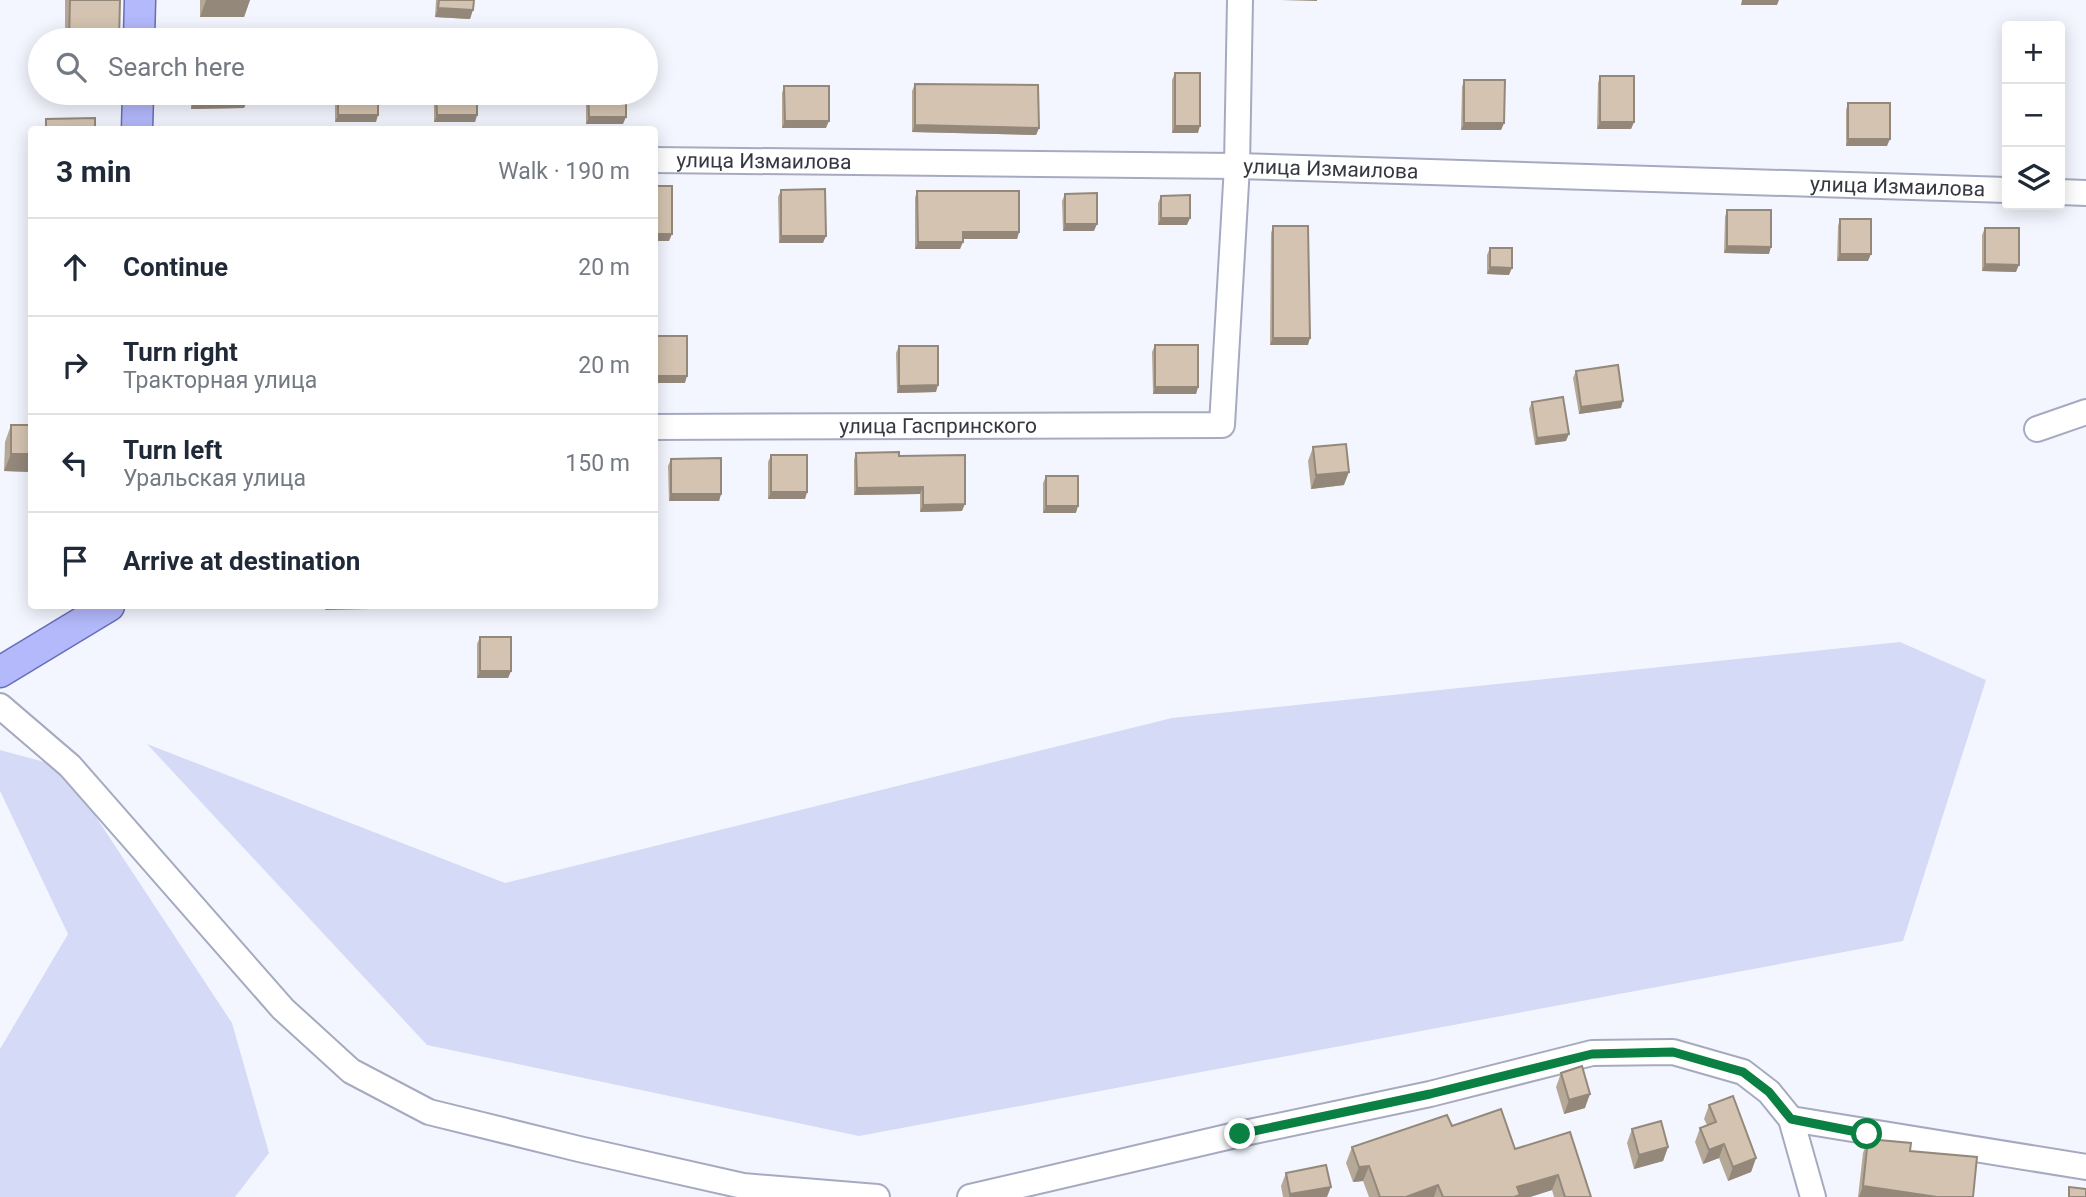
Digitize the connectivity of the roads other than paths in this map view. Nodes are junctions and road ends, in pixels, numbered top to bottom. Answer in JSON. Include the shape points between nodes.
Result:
{"nodes":[{"id":1,"x":140,"y":0,"type":"edge"},
{"id":2,"x":1240,"y":0,"type":"edge"},
{"id":3,"x":139,"y":28,"type":"edge"},
{"id":4,"x":138,"y":105,"type":"edge"},
{"id":5,"x":137,"y":126,"type":"edge"},
{"id":6,"x":658,"y":160,"type":"edge"},
{"id":7,"x":1237,"y":166,"type":"junction"},
{"id":8,"x":2002,"y":190,"type":"edge"},
{"id":9,"x":2065,"y":192,"type":"edge"},
{"id":10,"x":2086,"y":193,"type":"edge"},
{"id":11,"x":2086,"y":412,"type":"edge"},
{"id":12,"x":658,"y":428,"type":"edge"},
{"id":13,"x":2037,"y":429,"type":"dead end"},
{"id":14,"x":104,"y":609,"type":"edge"},
{"id":15,"x":0,"y":672,"type":"edge"},
{"id":16,"x":0,"y":706,"type":"edge"},
{"id":17,"x":1791,"y":1119,"type":"junction"},
{"id":18,"x":2086,"y":1167,"type":"edge"},
{"id":19,"x":877,"y":1197,"type":"edge"},
{"id":20,"x":970,"y":1197,"type":"edge"},
{"id":21,"x":1813,"y":1197,"type":"edge"}],
"edges":[{"from":1,"to":3,"type":"main road"},
{"from":2,"to":7,"type":"street"},
{"from":4,"to":5,"type":"main road"},
{"from":6,"to":7,"type":"street","name":"улица Измаилова"},
{"from":7,"to":8,"type":"street","name":"улица Измаилова"},
{"from":7,"to":12,"type":"street","name":"улица Гаспринского","via":[[1222,425]]},
{"from":9,"to":10,"type":"street"},
{"from":11,"to":13,"type":"street"},
{"from":14,"to":15,"type":"main road"},
{"from":16,"to":19,"type":"street","via":[[71,766],[283,1009],[351,1070],[429,1112],[579,1149],[743,1186]]},
{"from":17,"to":18,"type":"street"},
{"from":17,"to":20,"type":"street","via":[[1769,1092],[1743,1072],[1673,1052],[1592,1054]]},
{"from":17,"to":21,"type":"street"}]}
